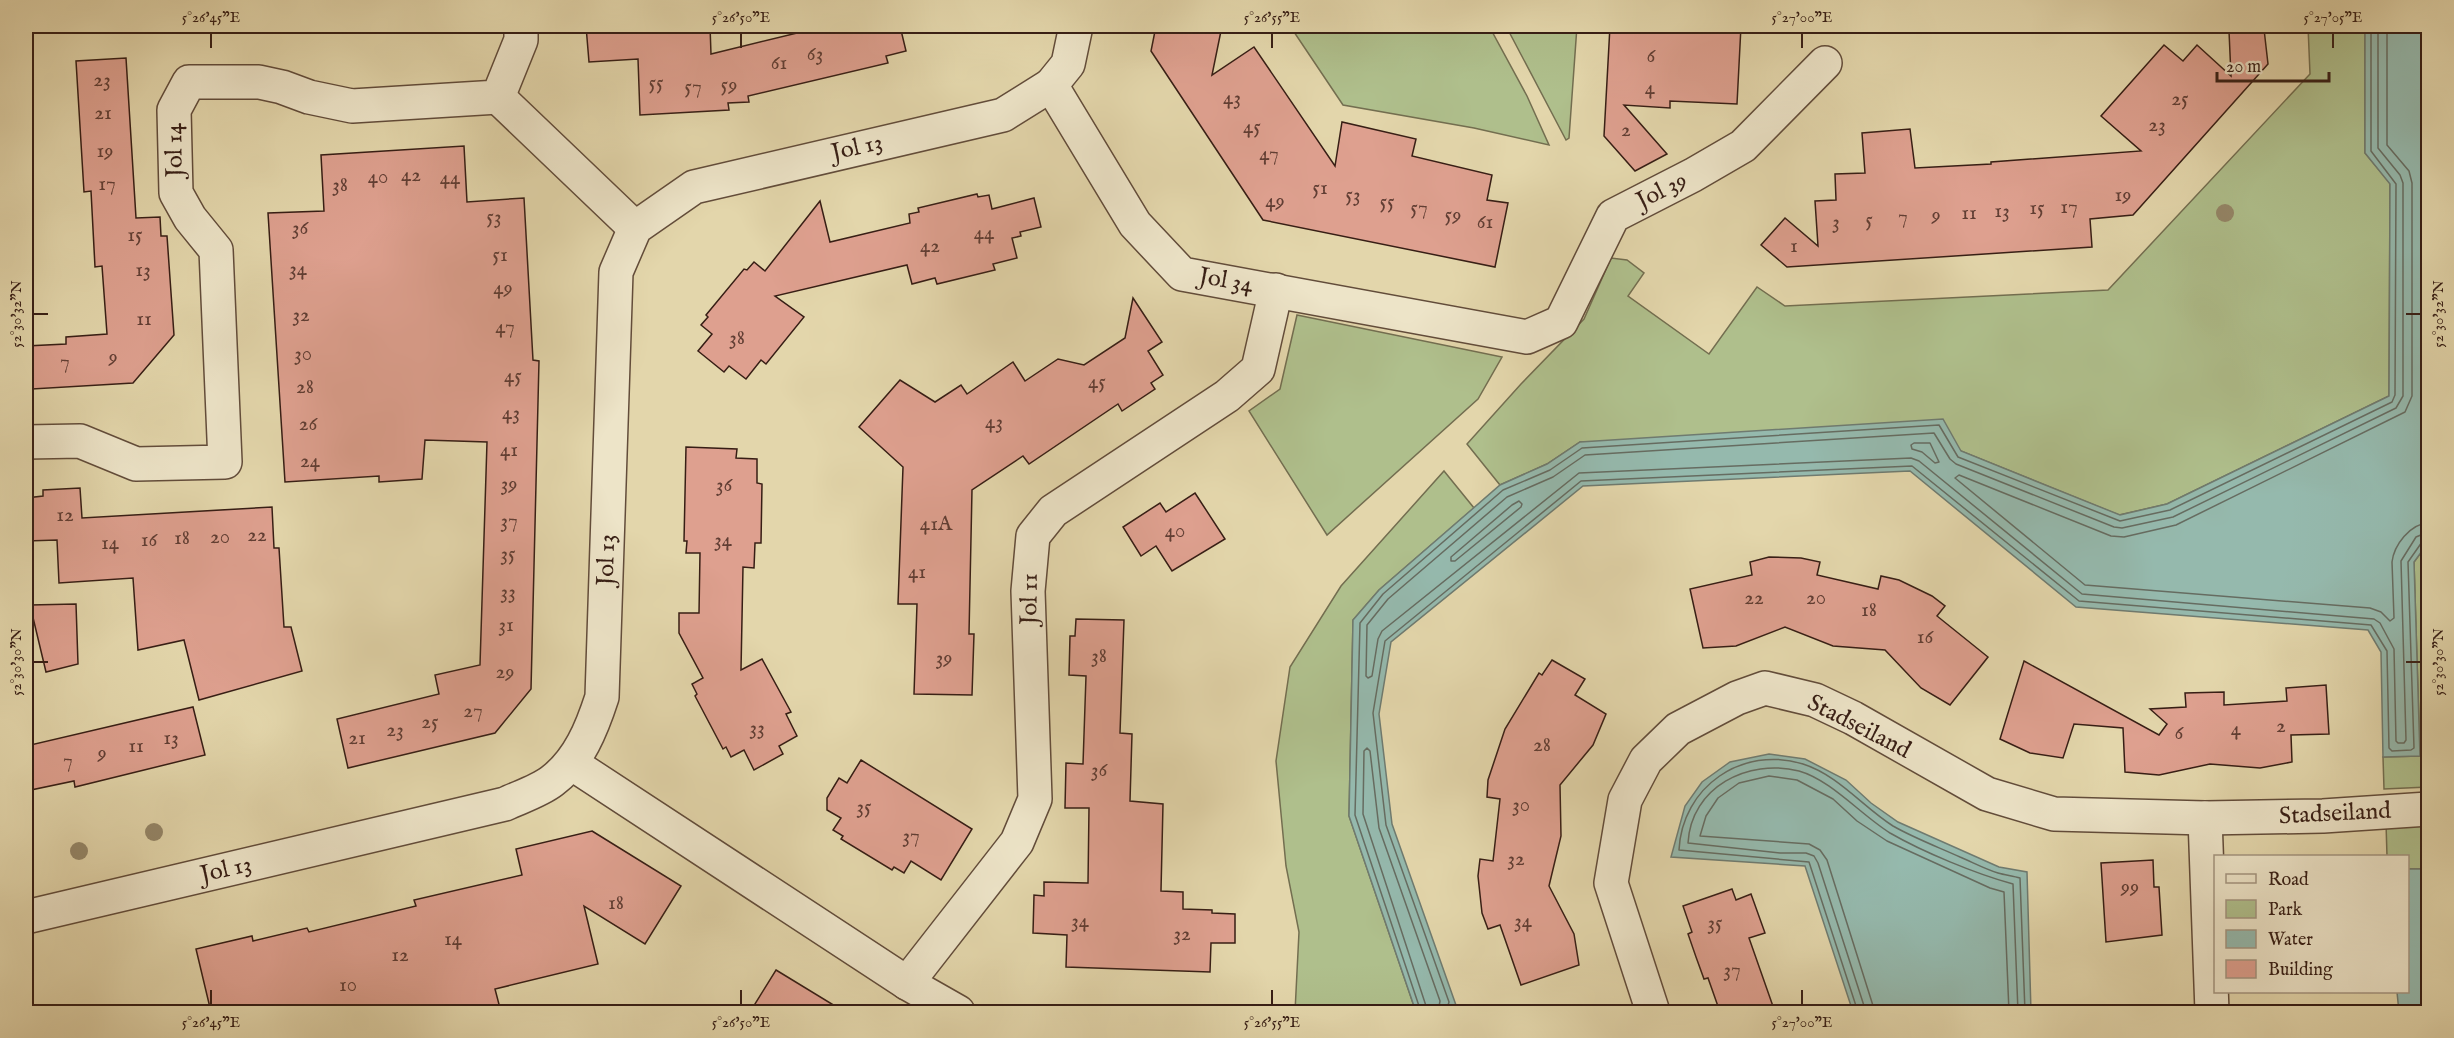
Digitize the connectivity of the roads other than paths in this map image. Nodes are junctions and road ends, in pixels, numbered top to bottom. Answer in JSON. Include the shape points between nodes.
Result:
{"nodes":[{"id":1,"x":521,"y":26,"type":"edge"},
{"id":2,"x":1076,"y":26,"type":"edge"},
{"id":3,"x":1825,"y":63,"type":"dead end"},
{"id":4,"x":1051,"y":84,"type":"junction"},
{"id":5,"x":498,"y":97,"type":"junction"},
{"id":6,"x":635,"y":228,"type":"junction"},
{"id":7,"x":1276,"y":290,"type":"junction"},
{"id":8,"x":1527,"y":337,"type":"joint"},
{"id":9,"x":26,"y":442,"type":"edge"},
{"id":10,"x":571,"y":763,"type":"junction"},
{"id":11,"x":2428,"y":809,"type":"edge"},
{"id":12,"x":2205,"y":818,"type":"junction"},
{"id":13,"x":26,"y":917,"type":"edge"},
{"id":14,"x":907,"y":983,"type":"junction"},
{"id":15,"x":958,"y":1012,"type":"edge"},
{"id":16,"x":1653,"y":1012,"type":"edge"},
{"id":17,"x":2212,"y":1012,"type":"edge"}],
"edges":[{"from":1,"to":5,"type":"street","via":[[521,40]]},
{"from":2,"to":4,"type":"street","via":[[1068,64]]},
{"from":3,"to":8,"type":"street","name":"Jol 39","via":[[1743,146],[1613,216],[1561,322]]},
{"from":4,"to":6,"type":"street","name":"Jol 13","via":[[1003,115],[694,186]]},
{"from":4,"to":7,"type":"street","name":"Jol 34","via":[[1135,224],[1182,273]]},
{"from":5,"to":6,"type":"street"},
{"from":5,"to":9,"type":"street","name":"Jol 14","via":[[352,106],[259,82],[189,82],[174,110],[176,193],[216,250],[225,462],[136,464],[80,441]]},
{"from":6,"to":10,"type":"street","name":"Jol 13","via":[[616,272],[602,697],[591,729]]},
{"from":7,"to":8,"type":"street","name":"Jol 34"},
{"from":7,"to":14,"type":"street","name":"Jol 11","via":[[1258,369],[1227,396],[1053,511],[1033,536],[1028,591],[1035,799],[1017,842]]},
{"from":10,"to":13,"type":"street","name":"Jol 13","via":[[551,782],[505,804]]},
{"from":10,"to":14,"type":"street"},
{"from":11,"to":12,"type":"street","name":"Stadseiland"},
{"from":12,"to":16,"type":"street","name":"Stadseiland","via":[[2054,814],[1987,794],[1815,700],[1765,688],[1678,729],[1646,760],[1625,801],[1611,883]]},
{"from":12,"to":17,"type":"street"},
{"from":14,"to":15,"type":"street"}]}
